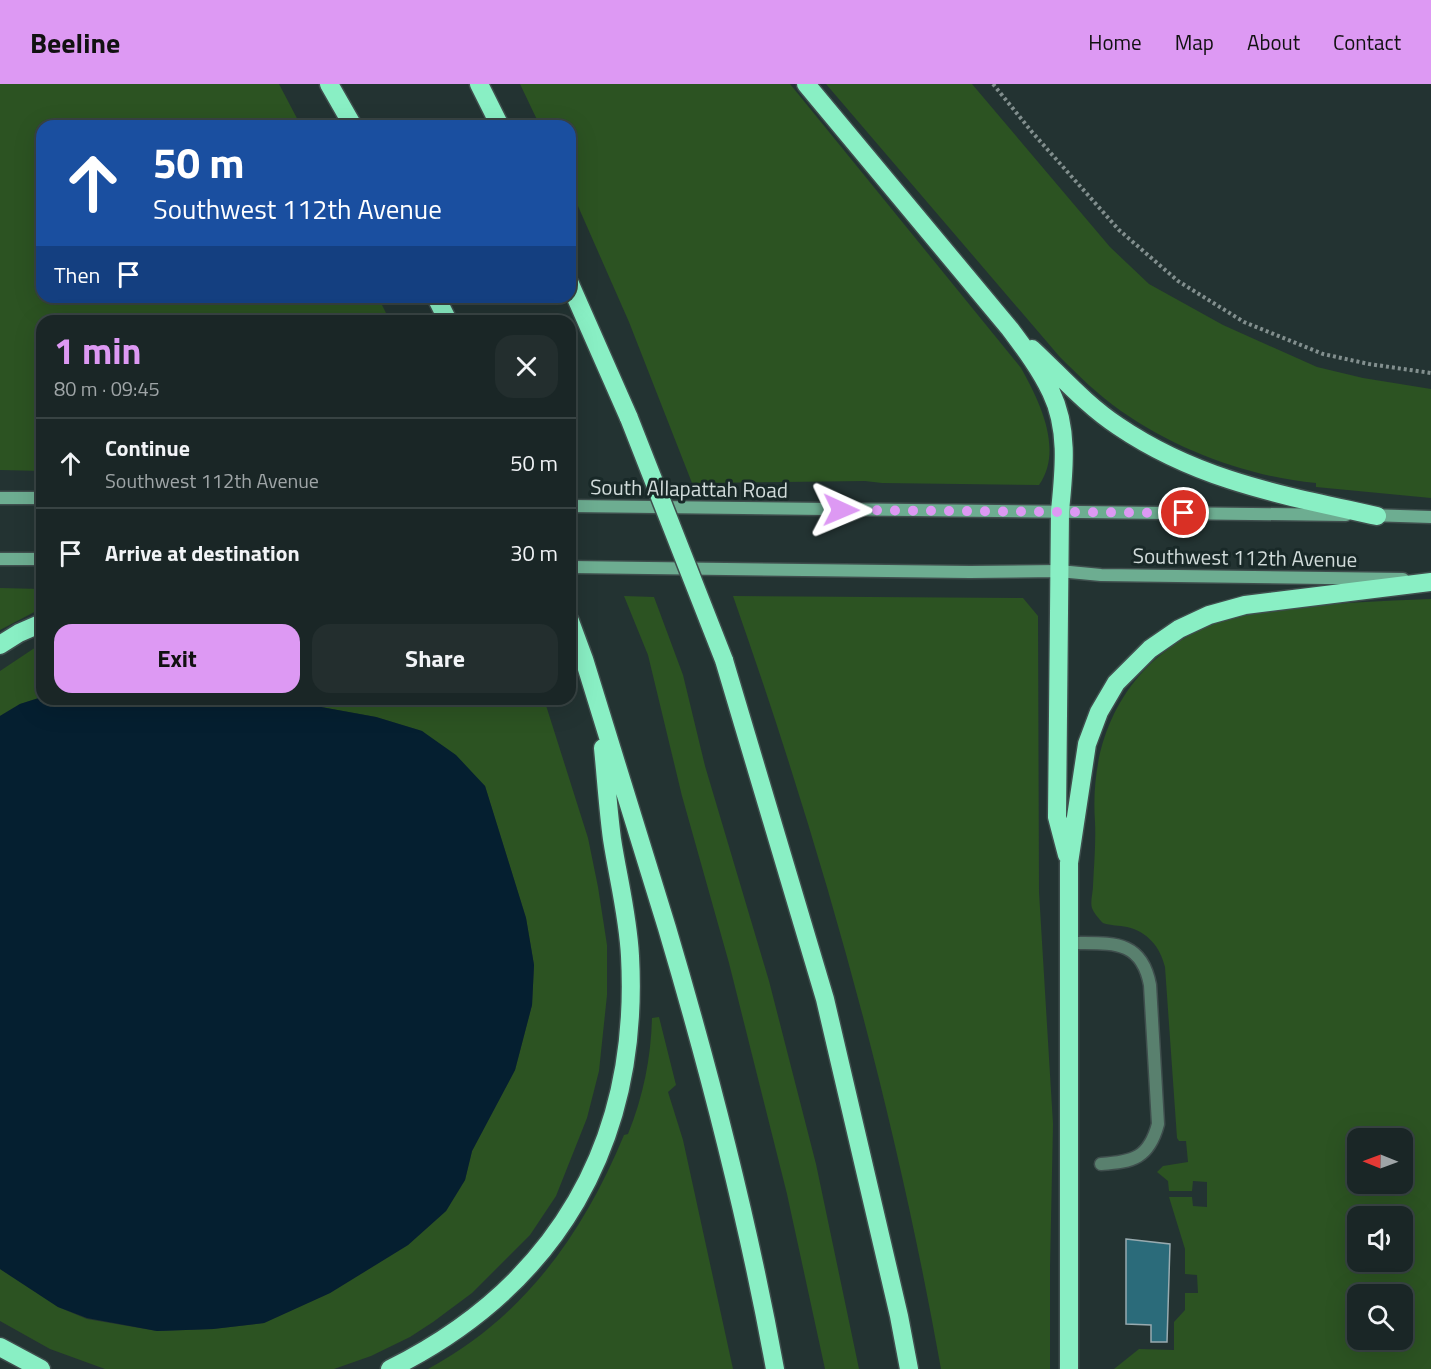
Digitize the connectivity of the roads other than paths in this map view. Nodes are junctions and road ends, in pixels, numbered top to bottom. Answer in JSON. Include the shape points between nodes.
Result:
{"nodes":[{"id":1,"x":329,"y":84,"type":"edge"},
{"id":2,"x":479,"y":84,"type":"edge"},
{"id":3,"x":806,"y":84,"type":"edge"},
{"id":4,"x":349,"y":120,"type":"edge"},
{"id":5,"x":497,"y":120,"type":"edge"},
{"id":6,"x":576,"y":298,"type":"edge"},
{"id":7,"x":1010,"y":329,"type":"junction"},
{"id":8,"x":0,"y":498,"type":"edge"},
{"id":9,"x":36,"y":498,"type":"edge"},
{"id":10,"x":576,"y":506,"type":"edge"},
{"id":11,"x":1060,"y":511,"type":"junction"},
{"id":12,"x":1377,"y":516,"type":"junction"},
{"id":13,"x":1431,"y":517,"type":"edge"},
{"id":14,"x":0,"y":559,"type":"edge"},
{"id":15,"x":36,"y":560,"type":"edge"},
{"id":16,"x":576,"y":567,"type":"edge"},
{"id":17,"x":1059,"y":571,"type":"junction"},
{"id":18,"x":1431,"y":580,"type":"edge"},
{"id":19,"x":36,"y":626,"type":"edge"},
{"id":20,"x":576,"y":637,"type":"edge"},
{"id":21,"x":0,"y":645,"type":"edge"},
{"id":22,"x":598,"y":705,"type":"junction"},
{"id":23,"x":1069,"y":863,"type":"junction"},
{"id":24,"x":1069,"y":943,"type":"junction"},
{"id":25,"x":1101,"y":1164,"type":"dead end"},
{"id":26,"x":0,"y":1347,"type":"edge"},
{"id":27,"x":40,"y":1369,"type":"edge"},
{"id":28,"x":390,"y":1369,"type":"edge"},
{"id":29,"x":775,"y":1369,"type":"edge"},
{"id":30,"x":909,"y":1369,"type":"edge"},
{"id":31,"x":1069,"y":1369,"type":"edge"}],
"edges":[{"from":1,"to":4,"type":"highway"},
{"from":2,"to":5,"type":"highway"},
{"from":3,"to":7,"type":"highway"},
{"from":6,"to":30,"type":"highway","bridge":true,"via":[[629,418],[724,660],[825,999]]},
{"from":7,"to":11,"type":"highway","via":[[1052,393],[1057,411],[1065,465]]},
{"from":7,"to":12,"type":"highway","via":[[1091,405],[1167,456],[1252,488]]},
{"from":8,"to":9,"type":"main road"},
{"from":10,"to":11,"type":"main road","name":"South Allapattah Road"},
{"from":11,"to":12,"type":"main road","name":"Southwest 112th Avenue"},
{"from":11,"to":17,"type":"highway"},
{"from":12,"to":13,"type":"main road","name":"Southwest 112th Avenue"},
{"from":14,"to":15,"type":"main road"},
{"from":16,"to":17,"type":"main road"},
{"from":17,"to":18,"type":"main road","name":"Southwest 112th Avenue"},
{"from":17,"to":23,"type":"highway","via":[[1057,817]]},
{"from":18,"to":23,"type":"highway","via":[[1245,605],[1209,615],[1160,641],[1116,683],[1092,727]]},
{"from":19,"to":21,"type":"highway"},
{"from":20,"to":22,"type":"highway"},
{"from":22,"to":28,"type":"highway","via":[[612,839],[630,956],[628,1043],[611,1126],[576,1202],[522,1275],[447,1338]]},
{"from":22,"to":29,"type":"highway","via":[[693,1019],[742,1209]]},
{"from":23,"to":24,"type":"highway"},
{"from":24,"to":25,"type":"lane","via":[[1127,948],[1138,955],[1148,970],[1158,1124],[1154,1138],[1129,1162]]},
{"from":24,"to":31,"type":"highway"},
{"from":26,"to":27,"type":"highway"}]}
